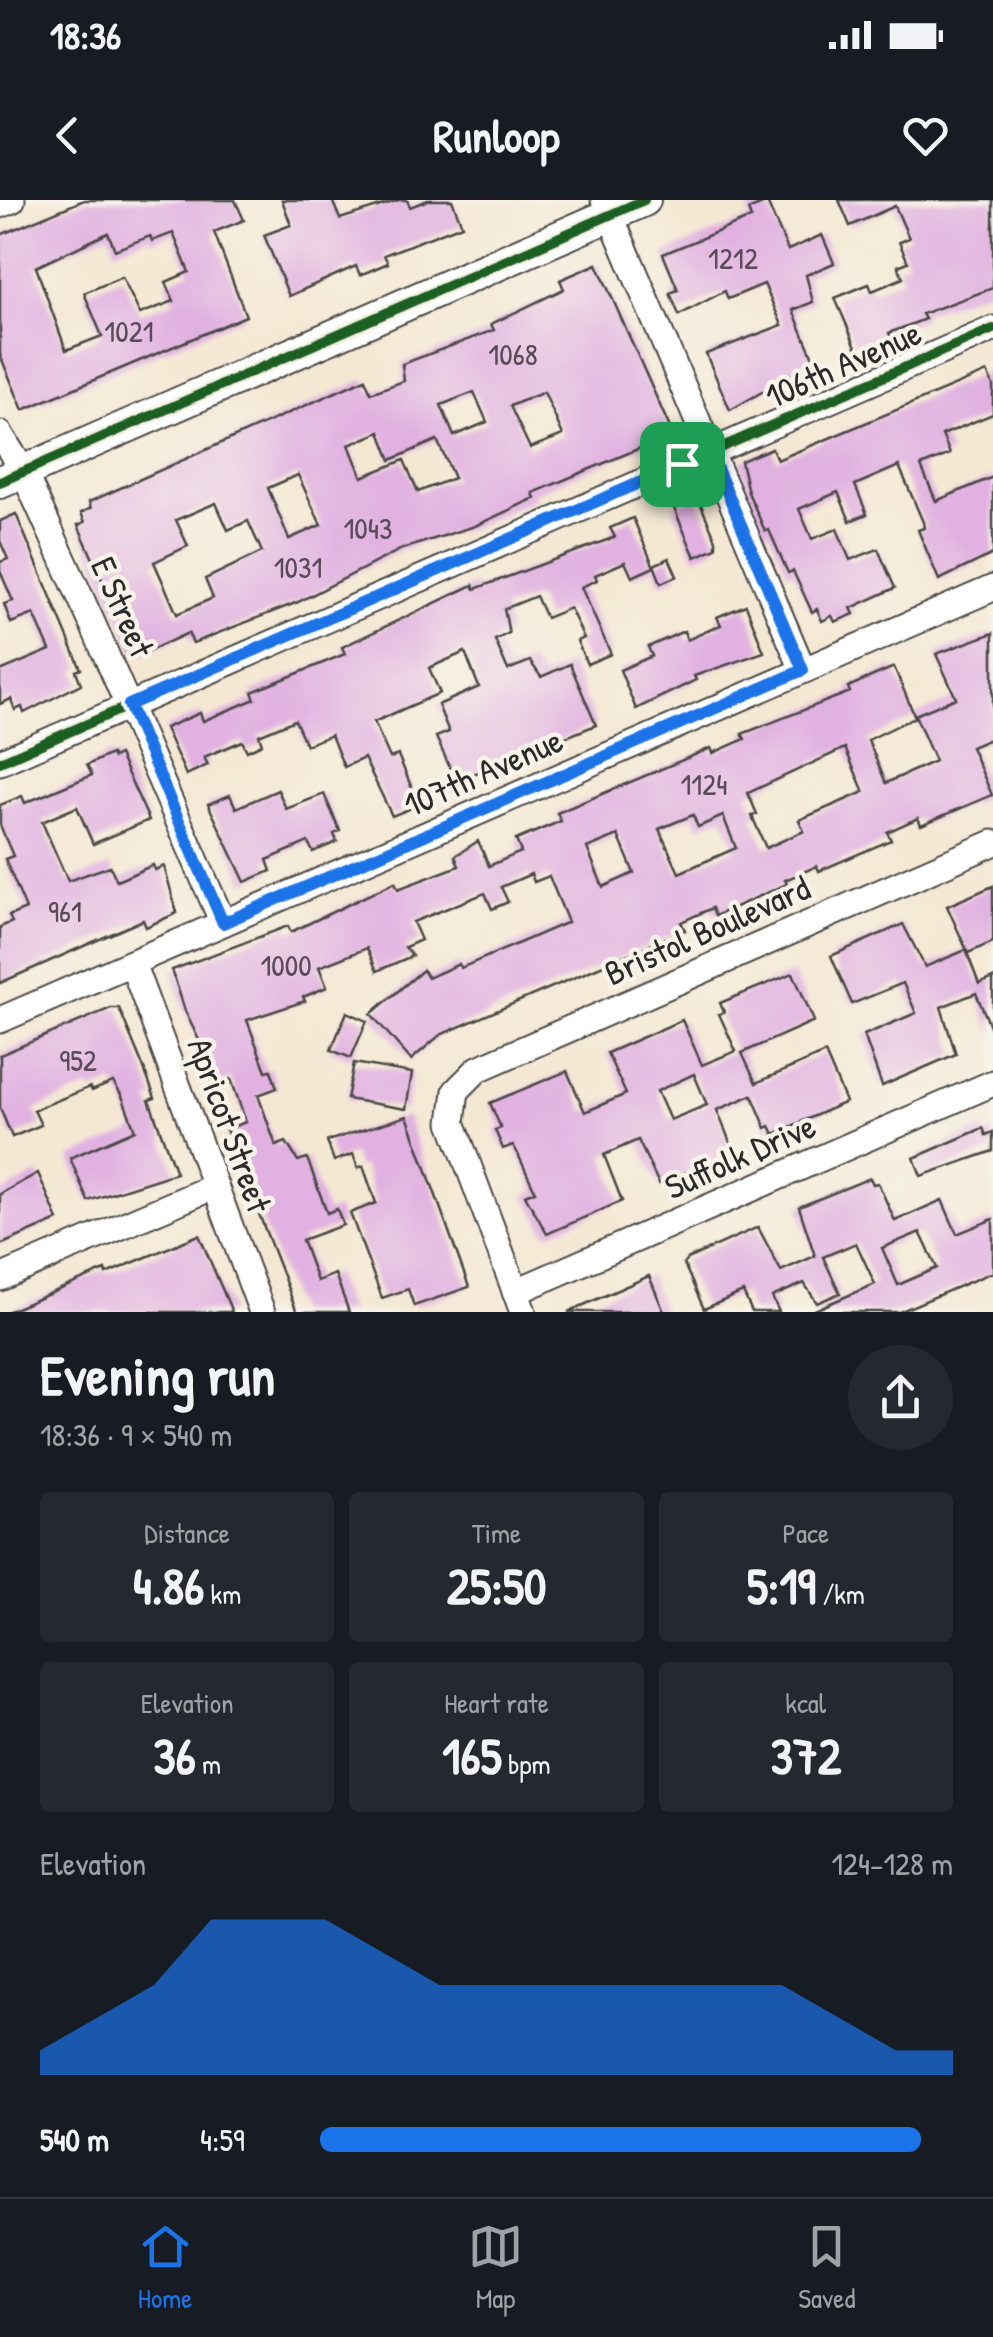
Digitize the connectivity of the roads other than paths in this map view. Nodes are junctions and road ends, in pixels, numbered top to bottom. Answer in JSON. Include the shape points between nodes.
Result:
{"nodes":[{"id":1,"x":12,"y":200,"type":"edge"},
{"id":2,"x":644,"y":200,"type":"edge"},
{"id":3,"x":0,"y":205,"type":"edge"},
{"id":4,"x":607,"y":207,"type":"edge"},
{"id":5,"x":993,"y":329,"type":"edge"},
{"id":6,"x":0,"y":434,"type":"edge"},
{"id":7,"x":710,"y":452,"type":"junction"},
{"id":8,"x":11,"y":476,"type":"edge"},
{"id":9,"x":993,"y":588,"type":"edge"},
{"id":10,"x":803,"y":670,"type":"junction"},
{"id":11,"x":129,"y":705,"type":"junction"},
{"id":12,"x":0,"y":762,"type":"edge"},
{"id":13,"x":993,"y":843,"type":"edge"},
{"id":14,"x":223,"y":923,"type":"junction"},
{"id":15,"x":132,"y":962,"type":"junction"},
{"id":16,"x":0,"y":1020,"type":"edge"},
{"id":17,"x":993,"y":1083,"type":"edge"},
{"id":18,"x":215,"y":1186,"type":"junction"},
{"id":19,"x":0,"y":1278,"type":"edge"},
{"id":20,"x":519,"y":1302,"type":"edge"},
{"id":21,"x":262,"y":1312,"type":"edge"}],
"edges":[{"from":1,"to":3,"type":"street"},
{"from":2,"to":4,"type":"street"},
{"from":4,"to":7,"type":"street"},
{"from":4,"to":8,"type":"street"},
{"from":5,"to":7,"type":"street","name":"106th Avenue"},
{"from":6,"to":8,"type":"street","name":"E Street"},
{"from":7,"to":10,"type":"street"},
{"from":7,"to":11,"type":"street","name":"106th Avenue"},
{"from":8,"to":11,"type":"street","name":"E Street"},
{"from":9,"to":10,"type":"street","name":"107th Avenue"},
{"from":10,"to":14,"type":"street","name":"107th Avenue"},
{"from":11,"to":12,"type":"street","name":"106th Avenue"},
{"from":11,"to":14,"type":"street","name":"E Street"},
{"from":13,"to":20,"type":"street","name":"Bristol Boulevard","via":[[478,1068],[456,1090],[452,1122]]},
{"from":14,"to":15,"type":"street","name":"107th Avenue"},
{"from":15,"to":16,"type":"street","name":"107th Avenue"},
{"from":15,"to":18,"type":"street","name":"Apricot Street"},
{"from":17,"to":20,"type":"street","name":"Suffolk Drive"},
{"from":18,"to":19,"type":"street"},
{"from":18,"to":21,"type":"street","name":"Apricot Street"}]}
